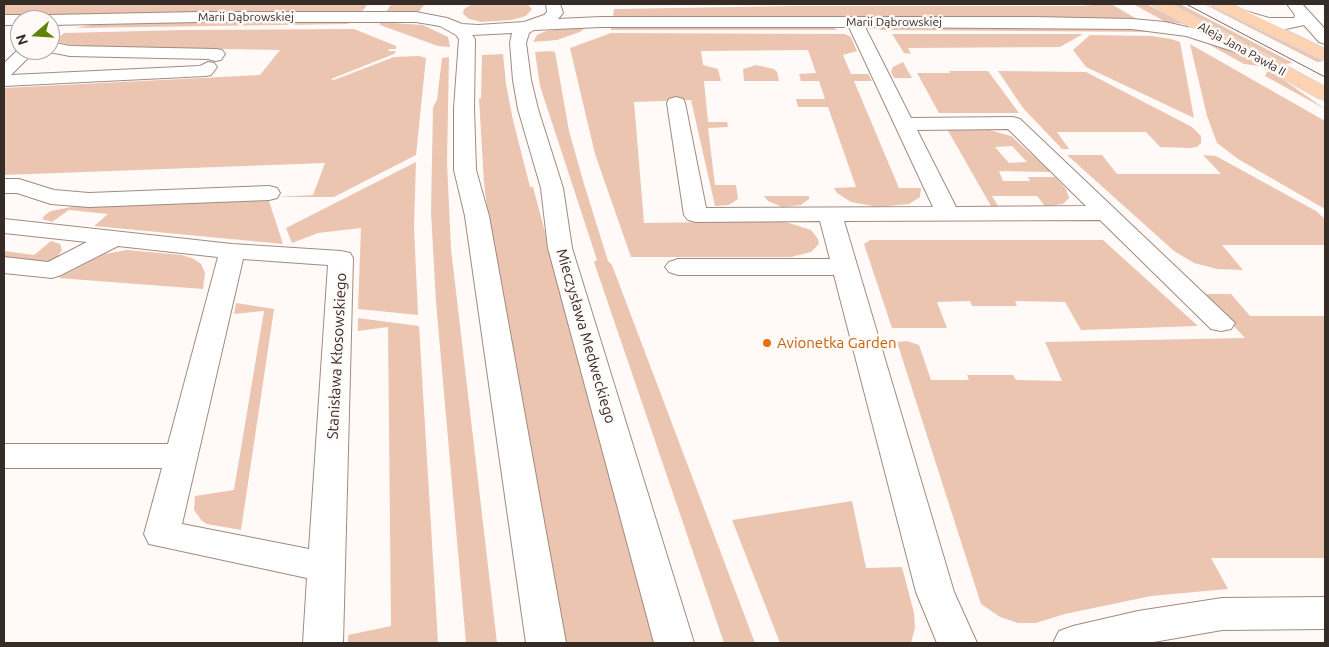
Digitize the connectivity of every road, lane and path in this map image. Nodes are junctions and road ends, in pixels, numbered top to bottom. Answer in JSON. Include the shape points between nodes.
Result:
{"nodes":[{"id":1,"x":553,"y":4,"type":"edge"},
{"id":2,"x":562,"y":4,"type":"edge"},
{"id":3,"x":569,"y":4,"type":"edge"},
{"id":4,"x":1160,"y":4,"type":"edge"},
{"id":5,"x":1219,"y":4,"type":"edge"},
{"id":6,"x":1299,"y":9,"type":"edge"},
{"id":7,"x":1245,"y":16,"type":"junction"},
{"id":8,"x":445,"y":18,"type":"junction"},
{"id":9,"x":60,"y":20,"type":"edge"},
{"id":10,"x":855,"y":22,"type":"junction"},
{"id":11,"x":530,"y":26,"type":"junction"},
{"id":12,"x":1325,"y":40,"type":"edge"},
{"id":13,"x":60,"y":49,"type":"edge"},
{"id":14,"x":1250,"y":52,"type":"junction"},
{"id":15,"x":1325,"y":54,"type":"edge"},
{"id":16,"x":17,"y":60,"type":"edge"},
{"id":17,"x":4,"y":72,"type":"edge"},
{"id":18,"x":4,"y":81,"type":"edge"},
{"id":19,"x":1325,"y":94,"type":"edge"},
{"id":20,"x":676,"y":103,"type":"dead end"},
{"id":21,"x":904,"y":124,"type":"junction"},
{"id":22,"x":4,"y":186,"type":"edge"},
{"id":23,"x":269,"y":193,"type":"dead end"},
{"id":24,"x":51,"y":197,"type":"junction"},
{"id":25,"x":1106,"y":213,"type":"junction"},
{"id":26,"x":948,"y":214,"type":"junction"},
{"id":27,"x":830,"y":215,"type":"junction"},
{"id":28,"x":7,"y":227,"type":"edge"},
{"id":29,"x":115,"y":238,"type":"junction"},
{"id":30,"x":232,"y":251,"type":"junction"},
{"id":31,"x":4,"y":265,"type":"edge"},
{"id":32,"x":678,"y":267,"type":"dead end"},
{"id":33,"x":845,"y":267,"type":"junction"},
{"id":34,"x":1221,"y":323,"type":"dead end"},
{"id":35,"x":4,"y":456,"type":"edge"},
{"id":36,"x":182,"y":456,"type":"junction"},
{"id":37,"x":327,"y":567,"type":"junction"},
{"id":38,"x":1325,"y":613,"type":"edge"},
{"id":39,"x":1142,"y":636,"type":"edge"},
{"id":40,"x":323,"y":643,"type":"edge"},
{"id":41,"x":546,"y":643,"type":"edge"},
{"id":42,"x":674,"y":643,"type":"edge"},
{"id":43,"x":957,"y":643,"type":"edge"},
{"id":44,"x":1072,"y":643,"type":"edge"}],
"edges":[{"from":1,"to":11,"type":"street","via":[[555,13],[550,18]]},
{"from":2,"to":3,"type":"street"},
{"from":4,"to":14,"type":"main road","name":"Aleja Jana Pawła II"},
{"from":5,"to":7,"type":"main road","name":"Aleja Jana Pawła II"},
{"from":6,"to":7,"type":"street","via":[[1301,21],[1286,24]]},
{"from":6,"to":12,"type":"street"},
{"from":7,"to":15,"type":"main road","name":"Aleja Jana Pawła II"},
{"from":8,"to":9,"type":"street","name":"Marii Dąbrowskiej"},
{"from":8,"to":11,"type":"street","name":"Marii Dąbrowskiej","via":[[487,30]]},
{"from":8,"to":41,"type":"street","via":[[467,39],[466,170],[477,216]]},
{"from":10,"to":11,"type":"street","name":"Marii Dąbrowskiej","via":[[601,22]]},
{"from":10,"to":14,"type":"street","name":"Marii Dąbrowskiej","via":[[1148,25],[1200,34]]},
{"from":10,"to":21,"type":"street"},
{"from":11,"to":42,"type":"street","name":"Mieczysława Medweckiego","via":[[521,31],[518,43],[522,80],[552,188],[560,248]]},
{"from":12,"to":15,"type":"street","via":[[1322,48]]},
{"from":13,"to":18,"type":"street","via":[[216,54],[205,72]]},
{"from":14,"to":19,"type":"main road","name":"Aleja Jana Pawła II"},
{"from":16,"to":17,"type":"street"},
{"from":20,"to":27,"type":"street","via":[[696,215]]},
{"from":21,"to":25,"type":"street","via":[[1012,123]]},
{"from":21,"to":26,"type":"street"},
{"from":22,"to":24,"type":"street","via":[[19,186]]},
{"from":23,"to":24,"type":"street","via":[[89,200]]},
{"from":24,"to":28,"type":"street"},
{"from":25,"to":26,"type":"street"},
{"from":25,"to":34,"type":"street"},
{"from":26,"to":27,"type":"street"},
{"from":27,"to":33,"type":"street"},
{"from":28,"to":29,"type":"street","name":"Stanisława Kłosowskiego"},
{"from":29,"to":30,"type":"street","name":"Stanisława Kłosowskiego"},
{"from":29,"to":31,"type":"street","via":[[52,270]]},
{"from":30,"to":36,"type":"street"},
{"from":30,"to":37,"type":"street","name":"Stanisława Kłosowskiego","via":[[342,258]]},
{"from":32,"to":33,"type":"street"},
{"from":33,"to":43,"type":"street","via":[[936,592]]},
{"from":35,"to":36,"type":"street"},
{"from":36,"to":37,"type":"street","via":[[162,534]]},
{"from":37,"to":40,"type":"street","name":"Stanisława Kłosowskiego"},
{"from":38,"to":39,"type":"street","via":[[1222,614]]},
{"from":39,"to":44,"type":"street"}]}
